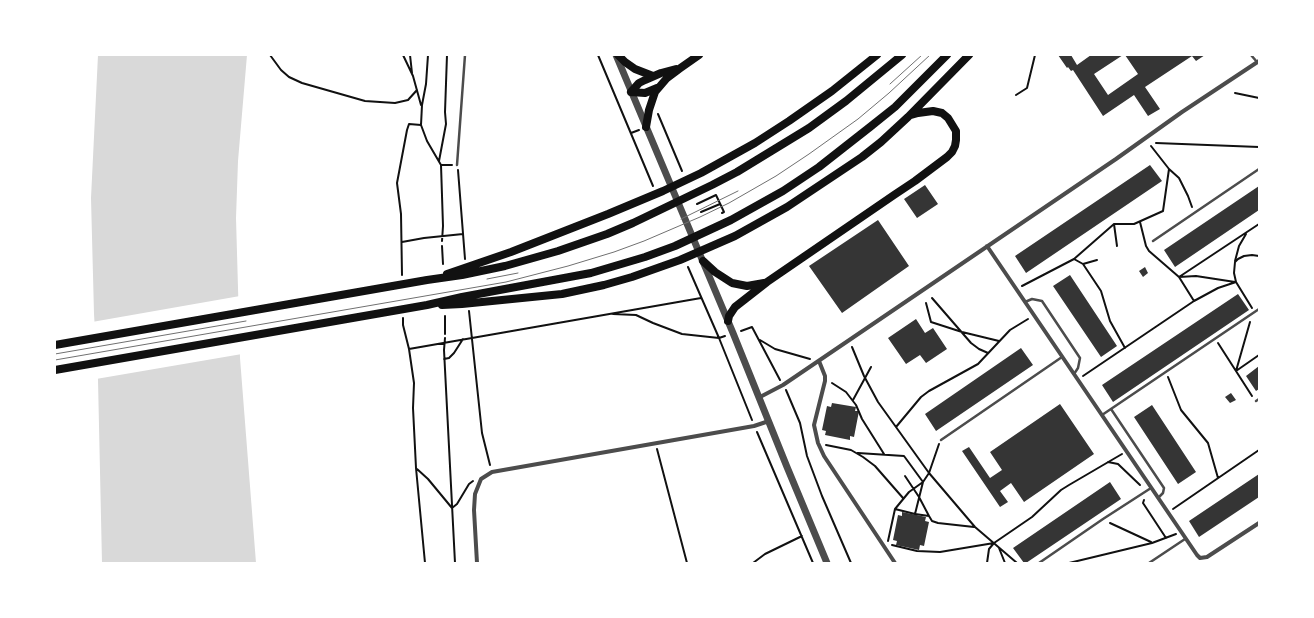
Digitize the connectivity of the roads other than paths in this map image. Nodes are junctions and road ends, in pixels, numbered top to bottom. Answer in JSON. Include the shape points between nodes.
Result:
{"nodes":[{"id":1,"x":465,"y":55,"type":"edge"},
{"id":2,"x":617,"y":55,"type":"edge"},
{"id":3,"x":699,"y":55,"type":"edge"},
{"id":4,"x":867,"y":55,"type":"edge"},
{"id":5,"x":878,"y":55,"type":"edge"},
{"id":6,"x":902,"y":55,"type":"edge"},
{"id":7,"x":947,"y":55,"type":"edge"},
{"id":8,"x":969,"y":55,"type":"edge"},
{"id":9,"x":1252,"y":55,"type":"edge"},
{"id":10,"x":1258,"y":63,"type":"edge"},
{"id":11,"x":863,"y":67,"type":"junction"},
{"id":12,"x":678,"y":69,"type":"junction"},
{"id":13,"x":653,"y":76,"type":"junction"},
{"id":14,"x":660,"y":86,"type":"junction"},
{"id":15,"x":631,"y":92,"type":"junction"},
{"id":16,"x":908,"y":117,"type":"junction"},
{"id":17,"x":646,"y":127,"type":"junction"},
{"id":18,"x":457,"y":165,"type":"road end"},
{"id":19,"x":1259,"y":169,"type":"edge"},
{"id":20,"x":1153,"y":241,"type":"road end"},
{"id":21,"x":987,"y":246,"type":"junction"},
{"id":22,"x":703,"y":261,"type":"junction"},
{"id":23,"x":463,"y":269,"type":"junction"},
{"id":24,"x":767,"y":282,"type":"junction"},
{"id":25,"x":462,"y":300,"type":"junction"},
{"id":26,"x":1025,"y":302,"type":"junction"},
{"id":27,"x":1259,"y":309,"type":"edge"},
{"id":28,"x":728,"y":321,"type":"junction"},
{"id":29,"x":55,"y":345,"type":"edge"},
{"id":30,"x":1062,"y":357,"type":"junction"},
{"id":31,"x":819,"y":361,"type":"junction"},
{"id":32,"x":55,"y":370,"type":"edge"},
{"id":33,"x":1074,"y":375,"type":"junction"},
{"id":34,"x":760,"y":397,"type":"junction"},
{"id":35,"x":1111,"y":409,"type":"junction"},
{"id":36,"x":1101,"y":415,"type":"junction"},
{"id":37,"x":769,"y":421,"type":"junction"},
{"id":38,"x":941,"y":440,"type":"road end"},
{"id":39,"x":1151,"y":488,"type":"junction"},
{"id":40,"x":1158,"y":499,"type":"junction"},
{"id":41,"x":1259,"y":523,"type":"edge"},
{"id":42,"x":1185,"y":539,"type":"junction"},
{"id":43,"x":477,"y":563,"type":"edge"},
{"id":44,"x":827,"y":563,"type":"edge"},
{"id":45,"x":895,"y":563,"type":"edge"},
{"id":46,"x":1039,"y":563,"type":"edge"},
{"id":47,"x":1148,"y":563,"type":"edge"}],
"edges":[{"from":1,"to":18,"type":"lane"},
{"from":2,"to":13,"type":"main road","via":[[635,69]]},
{"from":2,"to":15,"type":"street"},
{"from":3,"to":12,"type":"main road"},
{"from":4,"to":11,"type":"main road"},
{"from":5,"to":11,"type":"main road"},
{"from":6,"to":23,"type":"main road","via":[[809,128],[712,186],[607,234],[528,260]]},
{"from":7,"to":25,"type":"main road","via":[[895,107],[835,155],[783,191],[731,220],[675,246],[614,267]]},
{"from":8,"to":16,"type":"main road"},
{"from":9,"to":10,"type":"lane"},
{"from":10,"to":21,"type":"street"},
{"from":11,"to":23,"type":"main road","via":[[789,121],[726,160],[663,192]]},
{"from":12,"to":13,"type":"main road"},
{"from":12,"to":14,"type":"main road"},
{"from":13,"to":15,"type":"main road"},
{"from":14,"to":15,"type":"main road","via":[[650,92]]},
{"from":14,"to":17,"type":"main road","via":[[650,104]]},
{"from":15,"to":17,"type":"street"},
{"from":16,"to":24,"type":"main road","via":[[932,111],[942,113],[956,131],[952,152],[915,181]]},
{"from":16,"to":25,"type":"main road","via":[[877,146],[777,213],[735,236],[680,260],[632,277],[562,294]]},
{"from":17,"to":22,"type":"street"},
{"from":19,"to":20,"type":"lane"},
{"from":21,"to":26,"type":"street"},
{"from":21,"to":31,"type":"street"},
{"from":22,"to":24,"type":"main road","via":[[732,283],[747,286]]},
{"from":22,"to":28,"type":"street"},
{"from":23,"to":29,"type":"main road","via":[[427,280]]},
{"from":24,"to":28,"type":"main road","via":[[735,307]]},
{"from":25,"to":32,"type":"main road"},
{"from":26,"to":30,"type":"street"},
{"from":26,"to":33,"type":"lane","via":[[1032,299],[1042,301],[1080,358]]},
{"from":27,"to":35,"type":"lane"},
{"from":28,"to":34,"type":"street"},
{"from":30,"to":33,"type":"street"},
{"from":30,"to":38,"type":"lane"},
{"from":31,"to":34,"type":"street"},
{"from":31,"to":45,"type":"street","via":[[825,381],[814,425],[818,443]]},
{"from":33,"to":36,"type":"street"},
{"from":34,"to":37,"type":"street"},
{"from":35,"to":36,"type":"lane"},
{"from":35,"to":40,"type":"lane","via":[[1164,488]]},
{"from":36,"to":39,"type":"street"},
{"from":37,"to":43,"type":"street","via":[[754,426],[492,472],[481,479],[475,494]]},
{"from":37,"to":44,"type":"street"},
{"from":39,"to":40,"type":"street"},
{"from":39,"to":46,"type":"lane"},
{"from":40,"to":42,"type":"street"},
{"from":41,"to":42,"type":"street","via":[[1205,558],[1200,558]]},
{"from":42,"to":47,"type":"lane"}]}
